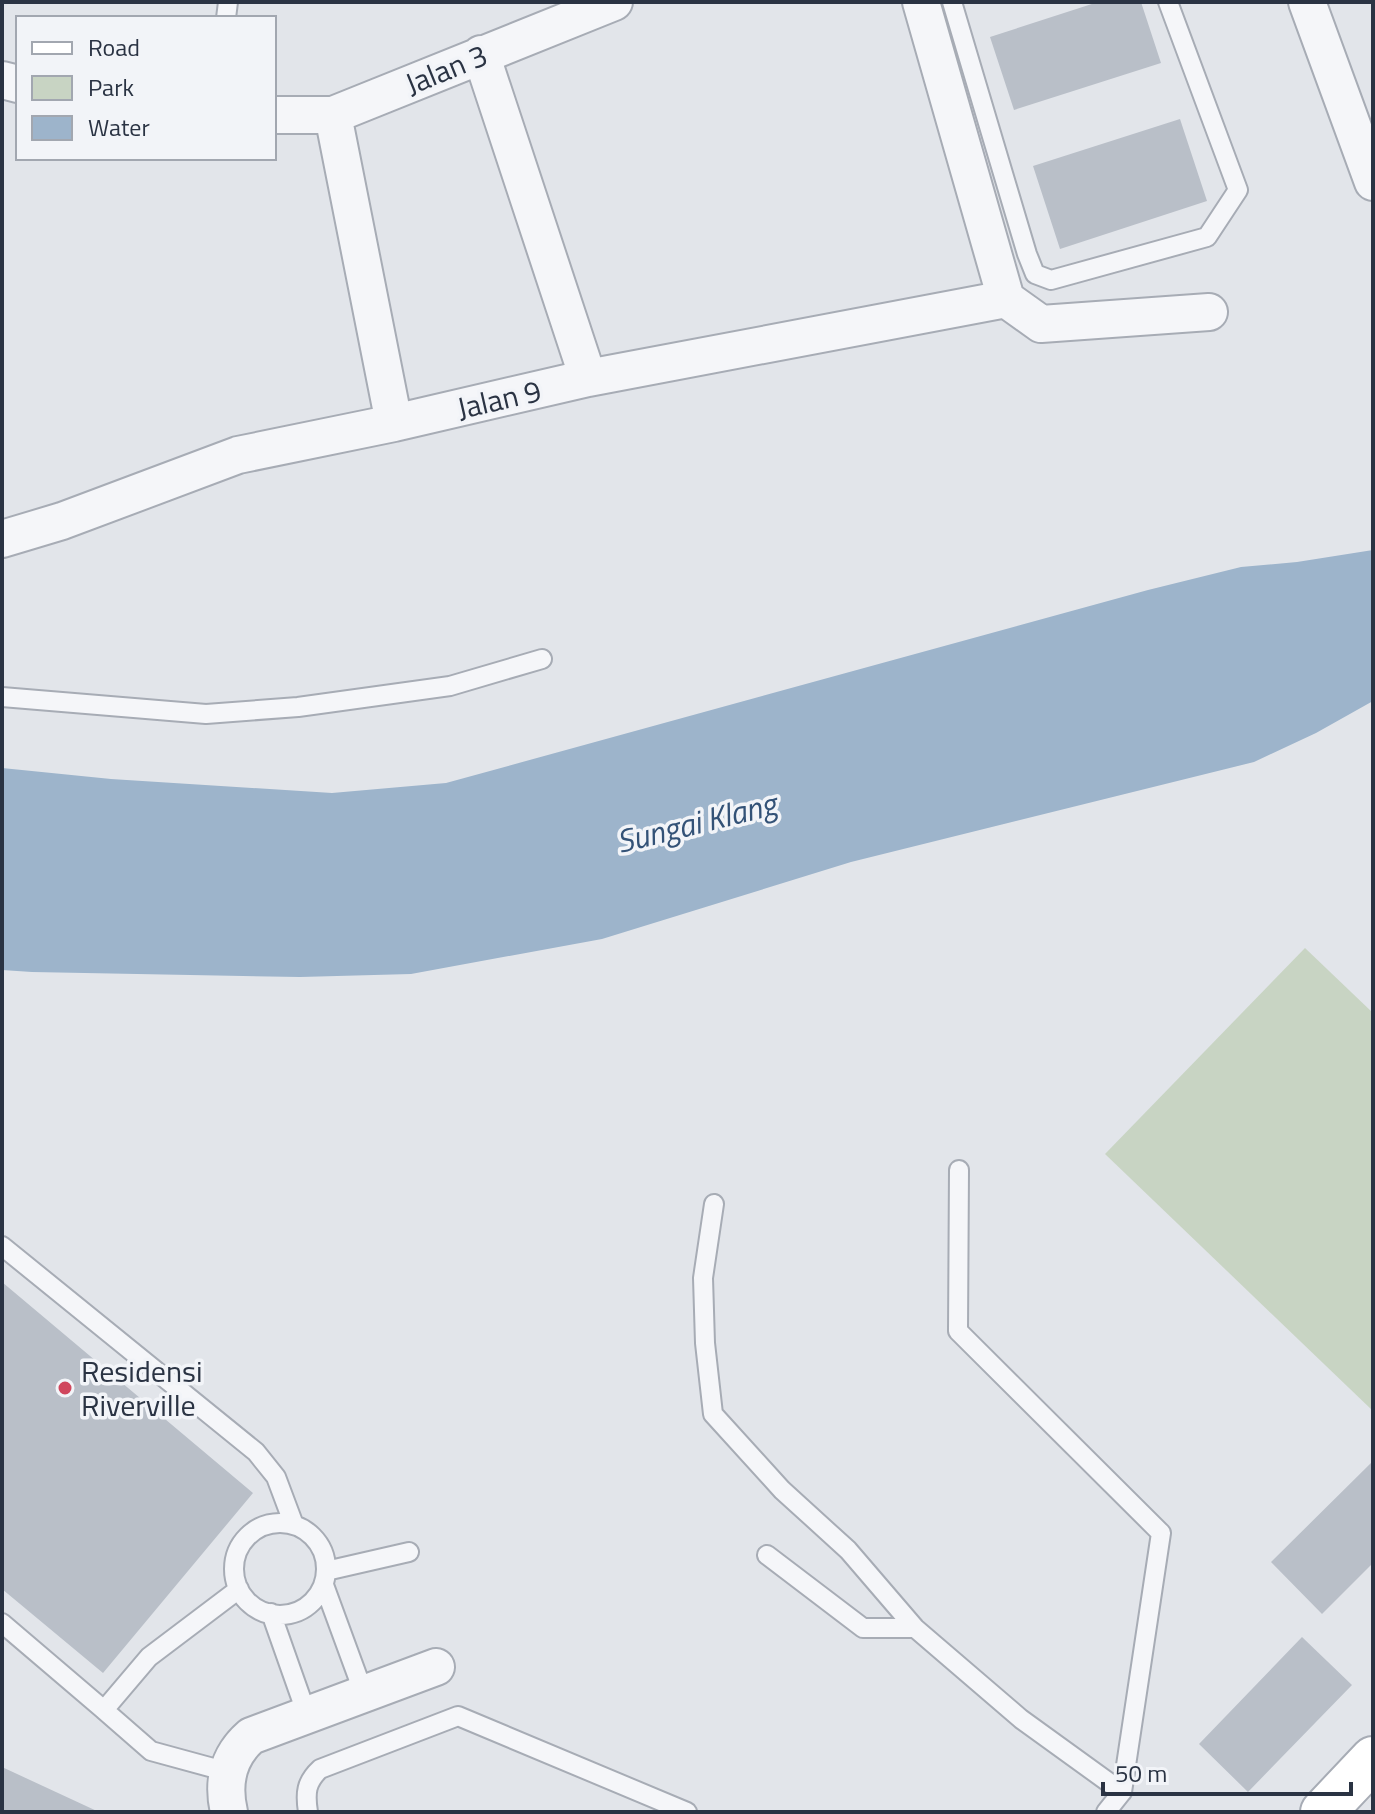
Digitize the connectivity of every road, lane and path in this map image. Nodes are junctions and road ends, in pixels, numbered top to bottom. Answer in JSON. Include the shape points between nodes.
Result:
{"nodes":[{"id":1,"x":614,"y":2,"type":"edge"},
{"id":2,"x":921,"y":2,"type":"edge"},
{"id":3,"x":952,"y":2,"type":"edge"},
{"id":4,"x":1168,"y":2,"type":"edge"},
{"id":5,"x":1307,"y":2,"type":"edge"},
{"id":6,"x":481,"y":54,"type":"junction"},
{"id":7,"x":276,"y":115,"type":"edge"},
{"id":8,"x":333,"y":115,"type":"junction"},
{"id":9,"x":1373,"y":182,"type":"edge"},
{"id":10,"x":1006,"y":299,"type":"junction"},
{"id":11,"x":1209,"y":312,"type":"dead end"},
{"id":12,"x":588,"y":378,"type":"junction"},
{"id":13,"x":394,"y":423,"type":"junction"},
{"id":14,"x":2,"y":539,"type":"edge"},
{"id":15,"x":542,"y":659,"type":"dead end"},
{"id":16,"x":2,"y":697,"type":"edge"},
{"id":17,"x":959,"y":1170,"type":"dead end"},
{"id":18,"x":714,"y":1204,"type":"dead end"},
{"id":19,"x":2,"y":1246,"type":"edge"},
{"id":20,"x":294,"y":1525,"type":"junction"},
{"id":21,"x":409,"y":1552,"type":"dead end"},
{"id":22,"x":767,"y":1555,"type":"dead end"},
{"id":23,"x":325,"y":1578,"type":"junction"},
{"id":24,"x":239,"y":1589,"type":"junction"},
{"id":25,"x":271,"y":1613,"type":"junction"},
{"id":26,"x":2,"y":1623,"type":"edge"},
{"id":27,"x":915,"y":1628,"type":"junction"},
{"id":28,"x":436,"y":1667,"type":"dead end"},
{"id":29,"x":364,"y":1694,"type":"junction"},
{"id":30,"x":104,"y":1710,"type":"junction"},
{"id":31,"x":307,"y":1715,"type":"junction"},
{"id":32,"x":1373,"y":1759,"type":"edge"},
{"id":33,"x":228,"y":1772,"type":"junction"},
{"id":34,"x":1122,"y":1792,"type":"junction"},
{"id":35,"x":229,"y":1812,"type":"edge"},
{"id":36,"x":308,"y":1812,"type":"edge"},
{"id":37,"x":687,"y":1812,"type":"edge"},
{"id":38,"x":1106,"y":1812,"type":"edge"},
{"id":39,"x":1323,"y":1812,"type":"edge"}],
"edges":[{"from":1,"to":6,"type":"street","name":"Jalan 3"},
{"from":2,"to":10,"type":"street"},
{"from":3,"to":4,"type":"lane","via":[[1027,254],[1035,274],[1051,280],[1207,237],[1238,190]]},
{"from":5,"to":9,"type":"street"},
{"from":6,"to":8,"type":"street","name":"Jalan 3"},
{"from":6,"to":12,"type":"street"},
{"from":7,"to":8,"type":"street","name":"Jalan 3"},
{"from":8,"to":13,"type":"street"},
{"from":10,"to":11,"type":"street","via":[[1041,324]]},
{"from":10,"to":12,"type":"street","name":"Jalan 9"},
{"from":12,"to":13,"type":"street","name":"Jalan 9"},
{"from":13,"to":14,"type":"street","name":"Jalan 9","via":[[238,455]]},
{"from":15,"to":16,"type":"lane","via":[[450,686],[206,714]]},
{"from":17,"to":34,"type":"lane","via":[[958,1331],[1161,1533]]},
{"from":18,"to":27,"type":"lane","via":[[703,1278],[713,1414],[782,1490],[848,1550]]},
{"from":19,"to":20,"type":"lane","via":[[256,1452],[276,1477]]},
{"from":20,"to":23,"type":"lane","via":[[318,1542],[325,1555]]},
{"from":20,"to":24,"type":"lane","via":[[264,1526],[250,1534],[235,1559]]},
{"from":21,"to":23,"type":"lane"},
{"from":22,"to":27,"type":"lane","via":[[863,1628]]},
{"from":23,"to":25,"type":"lane","via":[[316,1598],[304,1608]]},
{"from":23,"to":29,"type":"lane"},
{"from":24,"to":25,"type":"lane","via":[[248,1601]]},
{"from":24,"to":30,"type":"lane","via":[[149,1657]]},
{"from":25,"to":31,"type":"lane"},
{"from":26,"to":30,"type":"lane"},
{"from":27,"to":34,"type":"lane","via":[[1021,1719]]},
{"from":28,"to":29,"type":"street"},
{"from":29,"to":31,"type":"street"},
{"from":30,"to":33,"type":"lane","via":[[151,1751]]},
{"from":31,"to":33,"type":"street","via":[[251,1736],[238,1747]]},
{"from":32,"to":39,"type":"main road"},
{"from":33,"to":35,"type":"street"},
{"from":34,"to":38,"type":"lane"},
{"from":36,"to":37,"type":"lane","via":[[308,1780],[320,1769],[458,1716]]}]}
